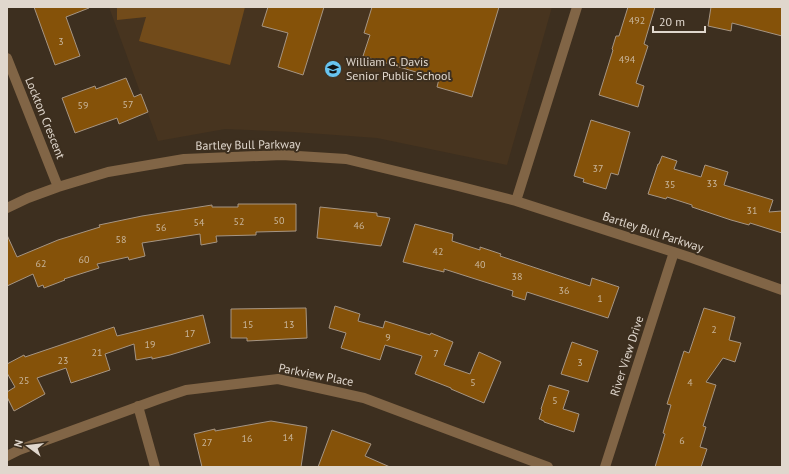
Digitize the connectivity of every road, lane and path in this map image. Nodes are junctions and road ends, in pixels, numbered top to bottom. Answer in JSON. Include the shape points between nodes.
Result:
{"nodes":[{"id":1,"x":577,"y":7,"type":"edge"},
{"id":2,"x":7,"y":58,"type":"edge"},
{"id":3,"x":58,"y":187,"type":"junction"},
{"id":4,"x":516,"y":201,"type":"junction"},
{"id":5,"x":7,"y":208,"type":"edge"},
{"id":6,"x":674,"y":252,"type":"junction"},
{"id":7,"x":782,"y":290,"type":"edge"},
{"id":8,"x":138,"y":406,"type":"junction"},
{"id":9,"x":7,"y":456,"type":"edge"},
{"id":10,"x":155,"y":467,"type":"edge"},
{"id":11,"x":548,"y":467,"type":"edge"},
{"id":12,"x":605,"y":467,"type":"edge"}],
"edges":[{"from":1,"to":4,"type":"street"},
{"from":2,"to":3,"type":"street","name":"Lockton Crescent"},
{"from":3,"to":4,"type":"street","name":"Bartley Bull Parkway","via":[[108,172],[184,159],[282,155],[346,159]]},
{"from":3,"to":5,"type":"street","name":"Bartley Bull Parkway"},
{"from":4,"to":6,"type":"street","name":"Bartley Bull Parkway"},
{"from":6,"to":7,"type":"street","name":"Bartley Bull Parkway"},
{"from":6,"to":12,"type":"street","name":"River View Drive"},
{"from":8,"to":9,"type":"street","name":"Parkview Place"},
{"from":8,"to":10,"type":"street"},
{"from":8,"to":11,"type":"street","name":"Parkview Place","via":[[186,390],[278,379],[364,398]]}]}
